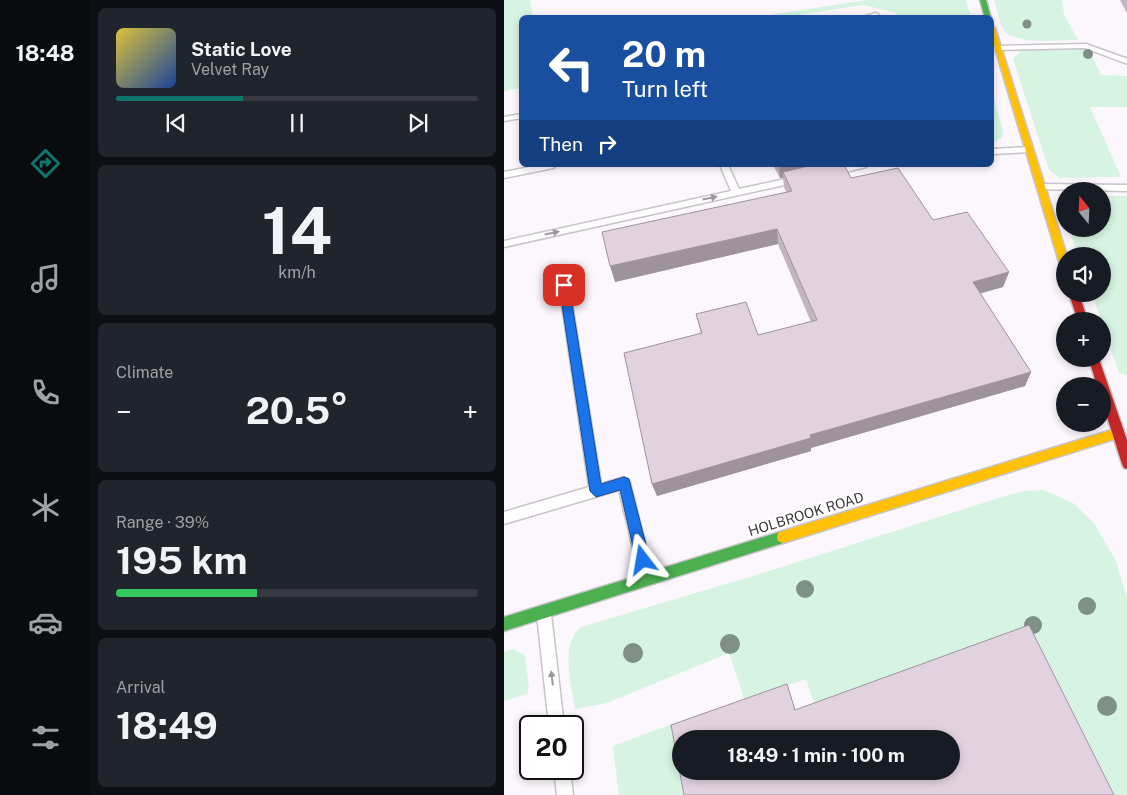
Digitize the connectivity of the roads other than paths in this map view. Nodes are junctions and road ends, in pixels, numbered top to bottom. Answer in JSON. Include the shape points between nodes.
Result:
{"nodes":[{"id":1,"x":983,"y":0,"type":"edge"},
{"id":2,"x":987,"y":15,"type":"edge"},
{"id":3,"x":995,"y":44,"type":"edge"},
{"id":4,"x":1127,"y":62,"type":"edge"},
{"id":5,"x":519,"y":116,"type":"edge"},
{"id":6,"x":504,"y":119,"type":"edge"},
{"id":7,"x":1029,"y":150,"type":"junction"},
{"id":8,"x":994,"y":152,"type":"edge"},
{"id":9,"x":543,"y":167,"type":"edge"},
{"id":10,"x":725,"y":167,"type":"edge"},
{"id":11,"x":854,"y":167,"type":"edge"},
{"id":12,"x":827,"y":173,"type":"edge"},
{"id":13,"x":504,"y":175,"type":"edge"},
{"id":14,"x":808,"y":177,"type":"edge"},
{"id":15,"x":1041,"y":187,"type":"junction"},
{"id":16,"x":1127,"y":188,"type":"edge"},
{"id":17,"x":736,"y":193,"type":"junction"},
{"id":18,"x":504,"y":244,"type":"edge"},
{"id":19,"x":1059,"y":247,"type":"edge"},
{"id":20,"x":564,"y":285,"type":"dead end"},
{"id":21,"x":1097,"y":367,"type":"edge"},
{"id":22,"x":1118,"y":433,"type":"junction"},
{"id":23,"x":1127,"y":464,"type":"edge"},
{"id":24,"x":596,"y":491,"type":"junction"},
{"id":25,"x":504,"y":518,"type":"edge"},
{"id":26,"x":648,"y":579,"type":"junction"},
{"id":27,"x":544,"y":611,"type":"junction"},
{"id":28,"x":504,"y":624,"type":"edge"},
{"id":29,"x":556,"y":715,"type":"edge"},
{"id":30,"x":563,"y":780,"type":"edge"},
{"id":31,"x":565,"y":795,"type":"edge"}],
"edges":[{"from":1,"to":2,"type":"street"},
{"from":3,"to":4,"type":"lane","via":[[1086,46]]},
{"from":3,"to":7,"type":"street"},
{"from":5,"to":6,"type":"lane"},
{"from":7,"to":8,"type":"lane"},
{"from":7,"to":15,"type":"street"},
{"from":9,"to":13,"type":"lane"},
{"from":10,"to":17,"type":"lane"},
{"from":11,"to":12,"type":"lane"},
{"from":14,"to":17,"type":"lane"},
{"from":15,"to":16,"type":"lane"},
{"from":15,"to":19,"type":"street"},
{"from":18,"to":17,"type":"lane","one_way":true},
{"from":20,"to":24,"type":"lane"},
{"from":21,"to":22,"type":"street"},
{"from":22,"to":23,"type":"street"},
{"from":22,"to":26,"type":"street","name":"HOLBROOK ROAD"},
{"from":24,"to":25,"type":"lane"},
{"from":24,"to":26,"type":"lane","via":[[624,483]]},
{"from":26,"to":27,"type":"street","name":"HOLBROOK ROAD"},
{"from":27,"to":28,"type":"street","name":"HOLBROOK ROAD"},
{"from":29,"to":27,"type":"lane","one_way":true},
{"from":30,"to":31,"type":"lane"}]}
